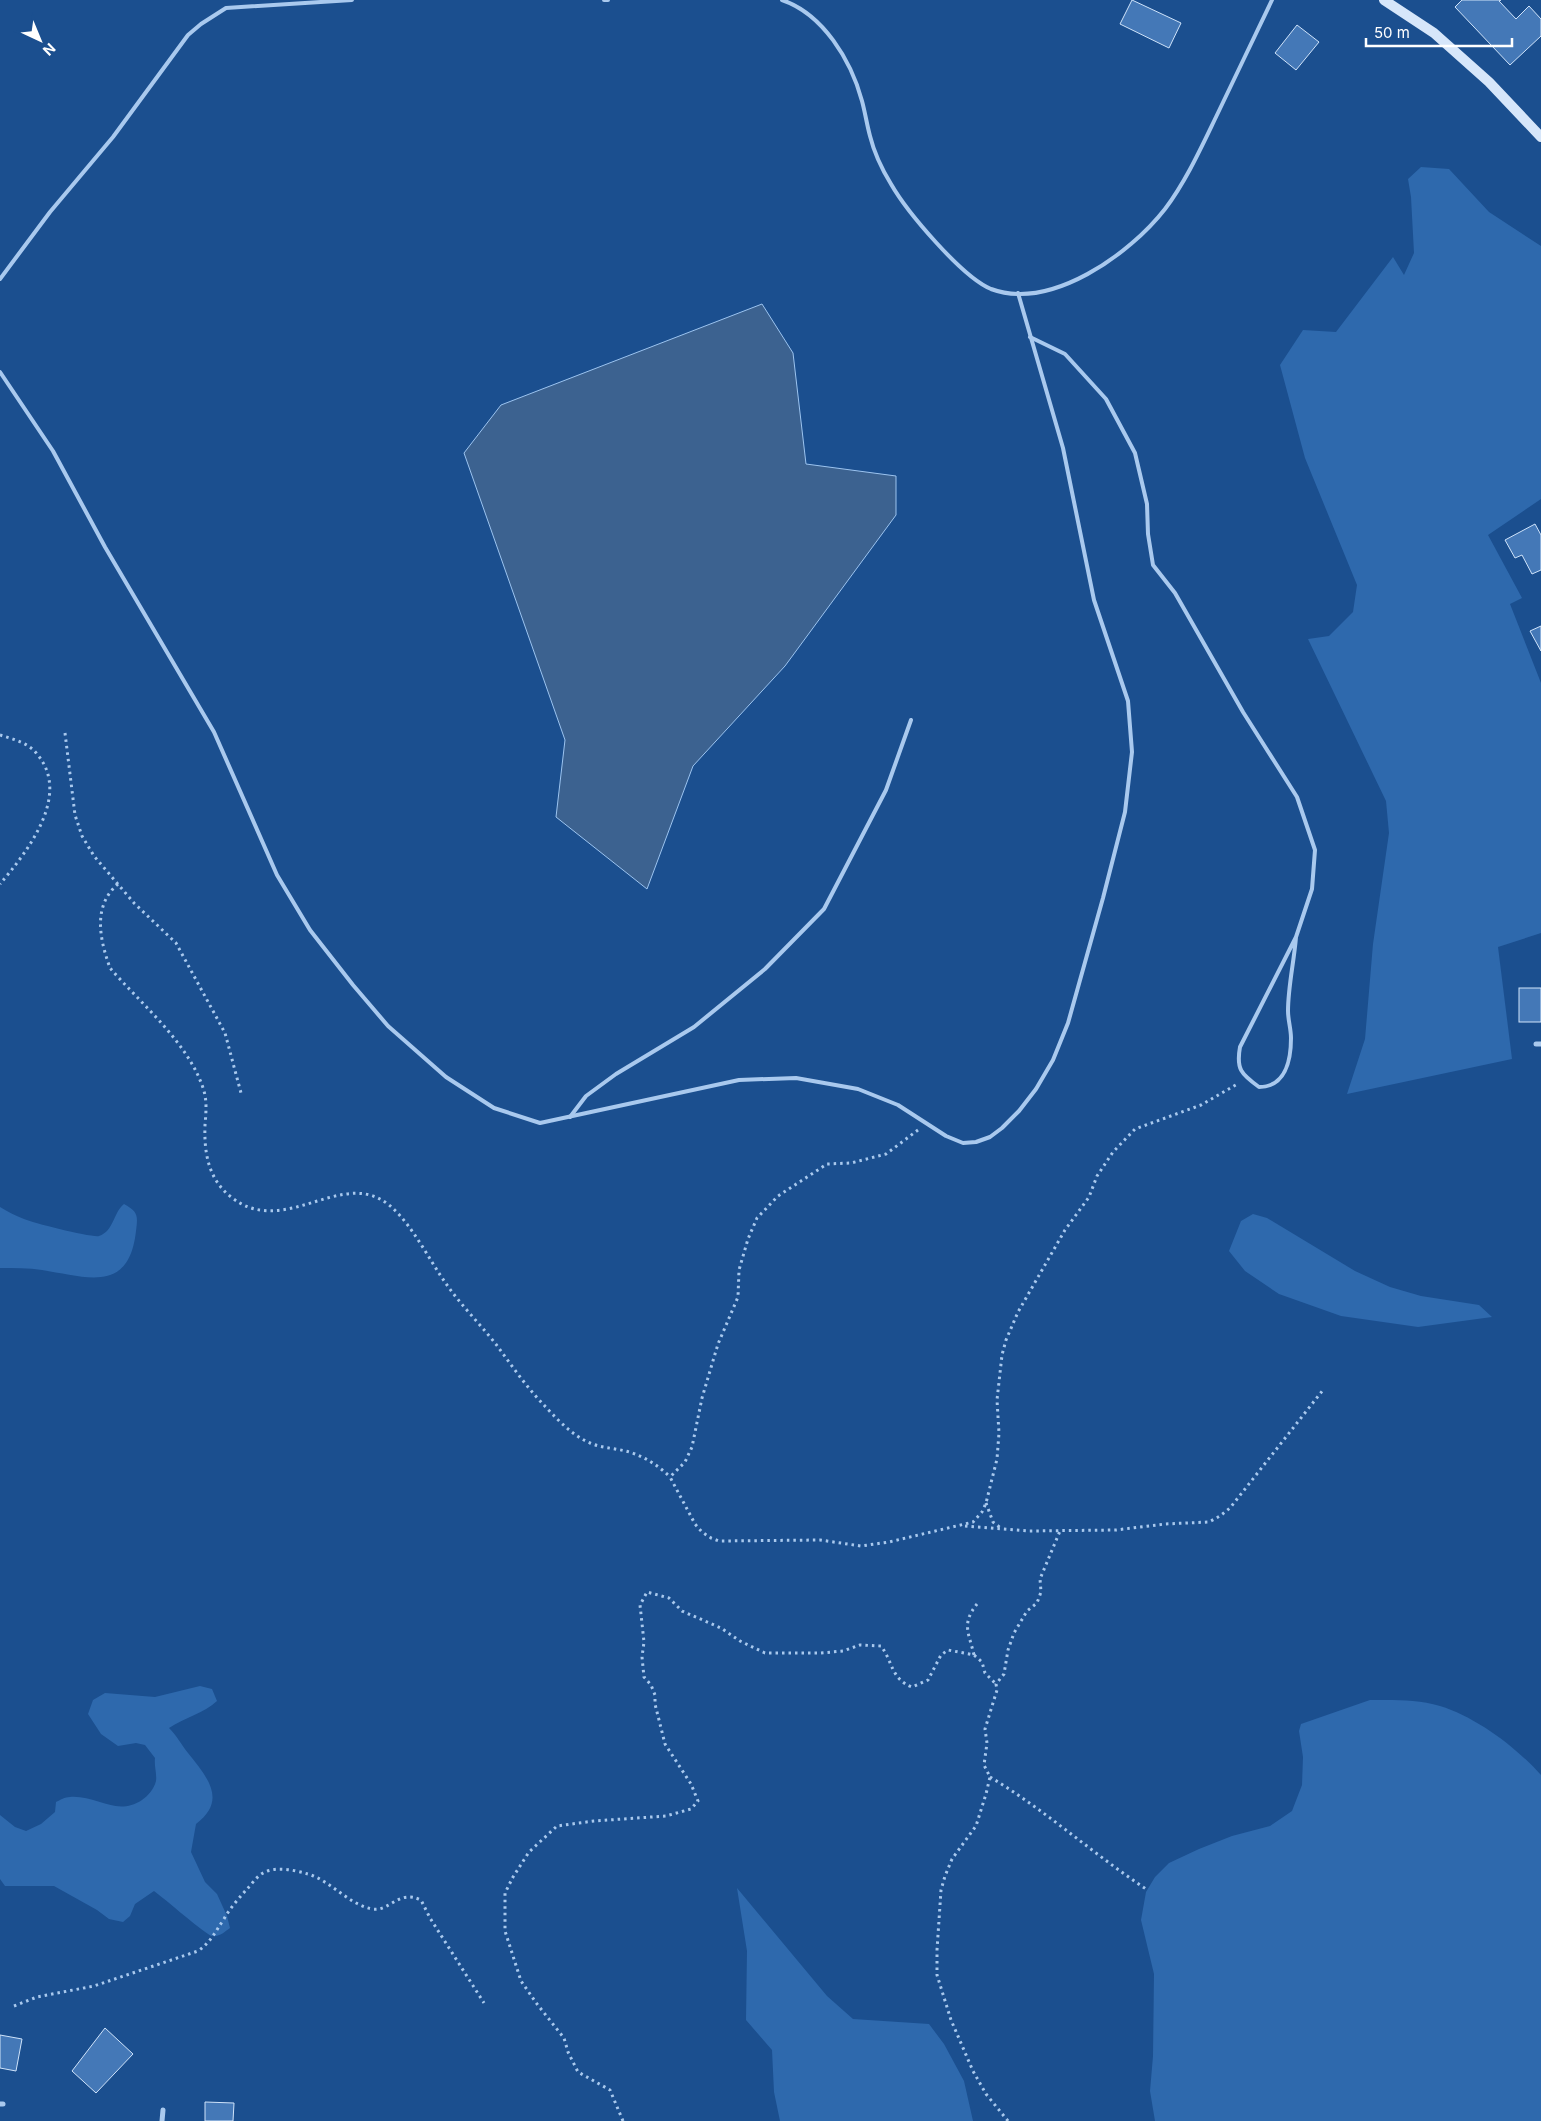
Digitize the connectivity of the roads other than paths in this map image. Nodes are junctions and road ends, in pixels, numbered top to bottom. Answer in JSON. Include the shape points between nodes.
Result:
{"nodes":[{"id":1,"x":352,"y":0,"type":"edge"},
{"id":2,"x":604,"y":0,"type":"edge"},
{"id":3,"x":608,"y":0,"type":"edge"},
{"id":4,"x":782,"y":0,"type":"edge"},
{"id":5,"x":1272,"y":0,"type":"edge"},
{"id":6,"x":1384,"y":0,"type":"edge"},
{"id":7,"x":1541,"y":138,"type":"edge"},
{"id":8,"x":0,"y":279,"type":"edge"},
{"id":9,"x":1018,"y":293,"type":"junction"},
{"id":10,"x":1030,"y":337,"type":"junction"},
{"id":11,"x":0,"y":372,"type":"edge"},
{"id":12,"x":911,"y":720,"type":"dead end"},
{"id":13,"x":1296,"y":937,"type":"junction"},
{"id":14,"x":570,"y":1118,"type":"junction"},
{"id":15,"x":163,"y":2110,"type":"dead end"},
{"id":16,"x":162,"y":2121,"type":"edge"}],
"edges":[{"from":1,"to":8,"type":"lane","via":[[226,8],[201,24],[188,35],[113,137],[50,212]]},
{"from":2,"to":3,"type":"lane"},
{"from":4,"to":9,"type":"lane","via":[[819,22],[844,57],[862,99],[870,138],[891,184],[916,221],[975,279],[989,288]]},
{"from":5,"to":9,"type":"lane","via":[[1194,163],[1165,209],[1130,245],[1095,270],[1042,292]]},
{"from":6,"to":7,"type":"main road","via":[[1434,33],[1489,82]]},
{"from":9,"to":10,"type":"lane"},
{"from":10,"to":13,"type":"lane","via":[[1064,354],[1106,399],[1135,453],[1147,504],[1154,565],[1175,593],[1243,712],[1297,797],[1315,850],[1312,889]]},
{"from":10,"to":14,"type":"lane","via":[[1063,448],[1094,600],[1128,701],[1132,752],[1125,812],[1084,970],[1068,1023],[1053,1060],[1036,1089],[1019,1111],[990,1137],[963,1143],[946,1136],[898,1105],[858,1089],[796,1078],[739,1080]]},
{"from":11,"to":14,"type":"lane","via":[[53,451],[119,572],[214,732],[277,875],[310,930],[388,1026],[446,1077],[494,1108],[540,1124]]},
{"from":12,"to":14,"type":"lane","via":[[886,790],[824,909],[765,969],[694,1027],[586,1096]]},
{"from":13,"to":13,"type":"lane","via":[[1240,1047],[1240,1070],[1259,1087],[1276,1084],[1284,1075],[1289,1059],[1288,1012]]},
{"from":15,"to":16,"type":"street"}]}
